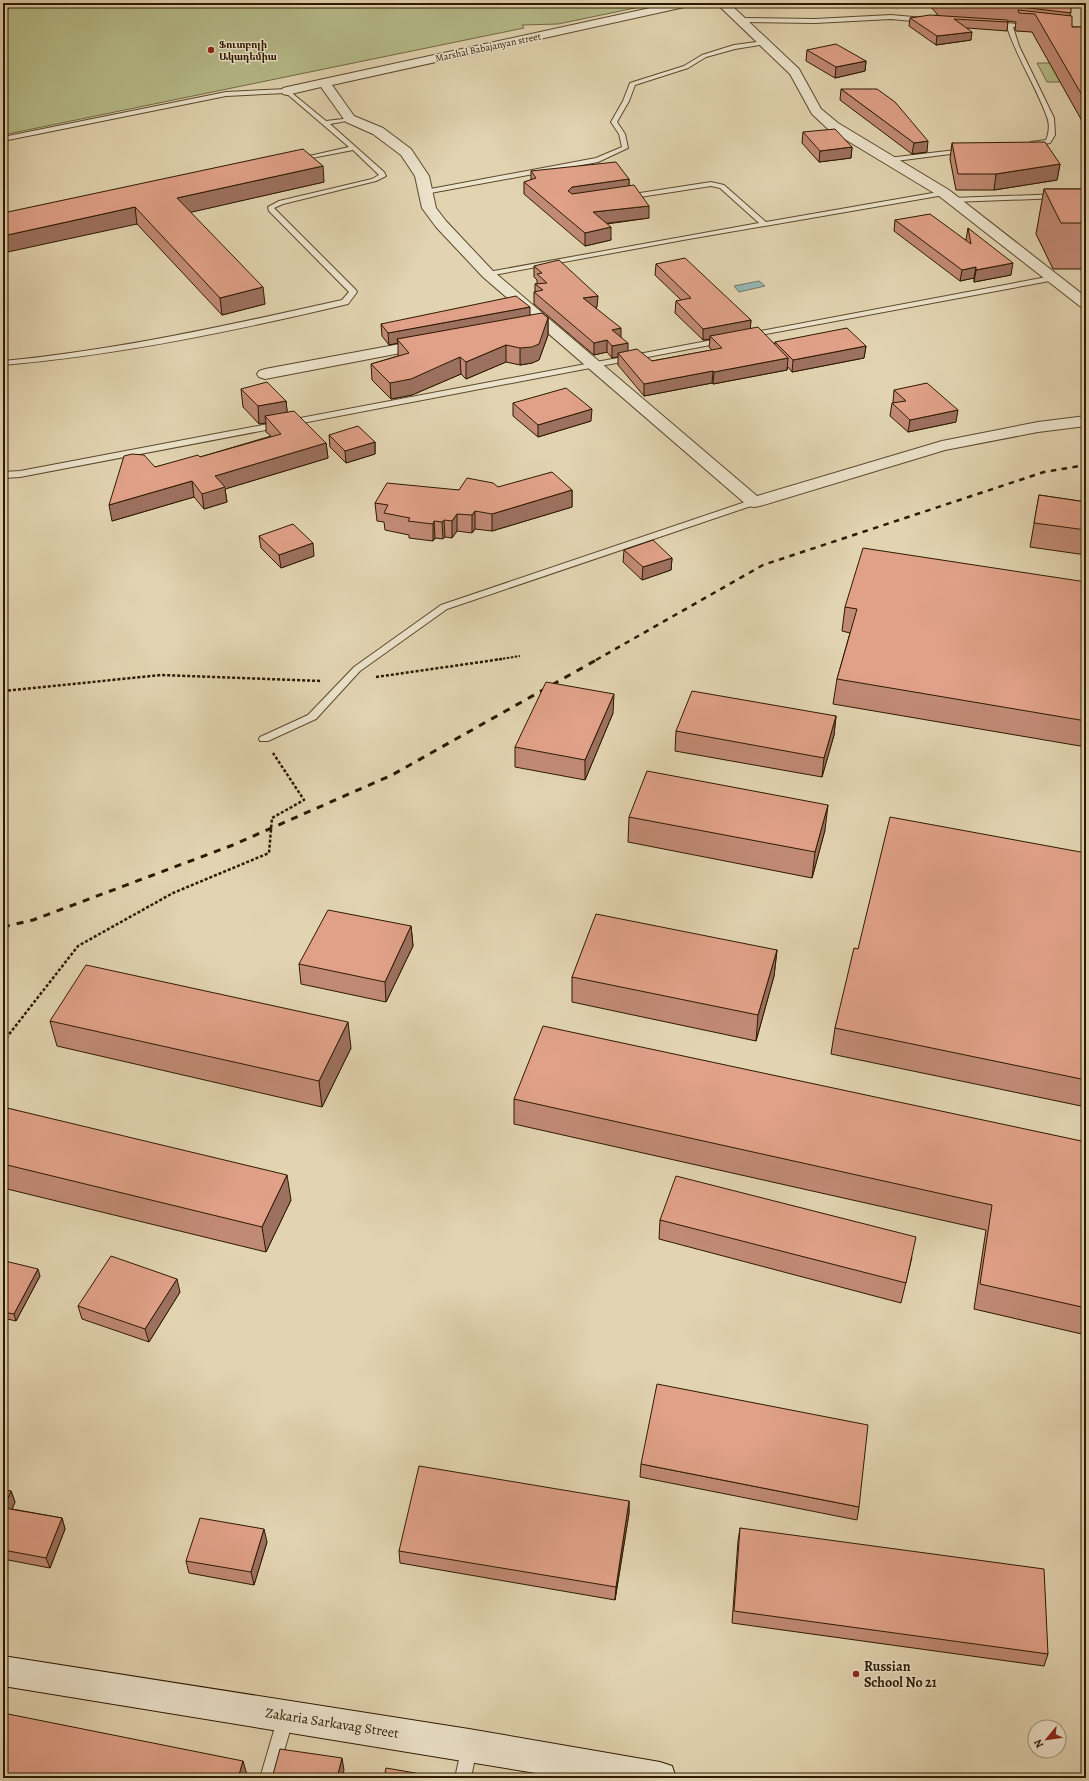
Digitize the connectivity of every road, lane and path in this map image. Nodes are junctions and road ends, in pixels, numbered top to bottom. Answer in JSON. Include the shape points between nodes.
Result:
{"nodes":[{"id":1,"x":689,"y":3,"type":"edge"},
{"id":2,"x":722,"y":3,"type":"edge"},
{"id":3,"x":1083,"y":3,"type":"edge"},
{"id":4,"x":1086,"y":4,"type":"edge"},
{"id":5,"x":740,"y":20,"type":"junction"},
{"id":6,"x":930,"y":20,"type":"edge"},
{"id":7,"x":986,"y":24,"type":"edge"},
{"id":8,"x":1009,"y":25,"type":"junction"},
{"id":9,"x":1039,"y":28,"type":"edge"},
{"id":10,"x":764,"y":43,"type":"junction"},
{"id":11,"x":324,"y":83,"type":"junction"},
{"id":12,"x":287,"y":91,"type":"junction"},
{"id":13,"x":350,"y":119,"type":"junction"},
{"id":14,"x":324,"y":124,"type":"junction"},
{"id":15,"x":3,"y":139,"type":"edge"},
{"id":16,"x":1025,"y":145,"type":"edge"},
{"id":17,"x":354,"y":148,"type":"junction"},
{"id":18,"x":971,"y":151,"type":"edge"},
{"id":19,"x":888,"y":160,"type":"junction"},
{"id":20,"x":293,"y":161,"type":"edge"},
{"id":21,"x":425,"y":192,"type":"junction"},
{"id":22,"x":1086,"y":195,"type":"edge"},
{"id":23,"x":1068,"y":196,"type":"junction"},
{"id":24,"x":949,"y":197,"type":"junction"},
{"id":25,"x":619,"y":198,"type":"edge"},
{"id":26,"x":1080,"y":204,"type":"edge"},
{"id":27,"x":764,"y":224,"type":"junction"},
{"id":28,"x":488,"y":274,"type":"junction"},
{"id":29,"x":1052,"y":278,"type":"junction"},
{"id":30,"x":1086,"y":304,"type":"edge"},
{"id":31,"x":443,"y":341,"type":"edge"},
{"id":32,"x":3,"y":363,"type":"edge"},
{"id":33,"x":594,"y":364,"type":"junction"},
{"id":34,"x":265,"y":374,"type":"dead end"},
{"id":35,"x":1086,"y":421,"type":"edge"},
{"id":36,"x":3,"y":475,"type":"edge"},
{"id":37,"x":754,"y":502,"type":"junction"},
{"id":38,"x":520,"y":656,"type":"dead end"},
{"id":39,"x":344,"y":682,"type":"junction"},
{"id":40,"x":3,"y":691,"type":"edge"},
{"id":41,"x":264,"y":739,"type":"joint"},
{"id":42,"x":3,"y":1042,"type":"edge"},
{"id":43,"x":3,"y":1671,"type":"edge"},
{"id":44,"x":286,"y":1716,"type":"junction"},
{"id":45,"x":469,"y":1745,"type":"junction"},
{"id":46,"x":268,"y":1778,"type":"edge"},
{"id":47,"x":463,"y":1778,"type":"edge"},
{"id":48,"x":660,"y":1778,"type":"edge"}],
"edges":[{"from":1,"to":11,"type":"street","name":"Marshal Babajanyan street"},
{"from":2,"to":5,"type":"street"},
{"from":3,"to":4,"type":"path"},
{"from":5,"to":6,"type":"lane","via":[[815,21],[891,17]]},
{"from":5,"to":10,"type":"street"},
{"from":7,"to":8,"type":"lane"},
{"from":8,"to":9,"type":"lane"},
{"from":8,"to":16,"type":"lane","via":[[1016,46],[1051,118],[1052,136],[1048,142]]},
{"from":10,"to":19,"type":"street","via":[[795,72],[816,111],[833,126]]},
{"from":10,"to":21,"type":"lane","via":[[734,47],[704,56],[679,69],[632,84],[614,122],[622,134],[625,148],[598,160]]},
{"from":11,"to":12,"type":"street","name":"Marshal Babajanyan street"},
{"from":11,"to":13,"type":"street"},
{"from":12,"to":14,"type":"lane"},
{"from":12,"to":15,"type":"lane","via":[[226,94]]},
{"from":13,"to":14,"type":"lane"},
{"from":13,"to":21,"type":"street","via":[[378,131],[406,152],[422,176]]},
{"from":14,"to":17,"type":"lane"},
{"from":17,"to":20,"type":"lane"},
{"from":17,"to":32,"type":"lane","via":[[383,176],[271,207],[271,210],[353,292],[345,302],[105,352]]},
{"from":18,"to":19,"type":"lane"},
{"from":19,"to":24,"type":"street"},
{"from":21,"to":28,"type":"street","via":[[429,208],[441,224]]},
{"from":22,"to":23,"type":"lane"},
{"from":23,"to":24,"type":"lane"},
{"from":23,"to":26,"type":"lane"},
{"from":24,"to":27,"type":"lane"},
{"from":24,"to":29,"type":"street"},
{"from":25,"to":27,"type":"lane","via":[[711,184],[722,186]]},
{"from":27,"to":28,"type":"lane"},
{"from":28,"to":33,"type":"street","via":[[536,324]]},
{"from":29,"to":30,"type":"street"},
{"from":29,"to":33,"type":"lane"},
{"from":31,"to":34,"type":"street"},
{"from":33,"to":36,"type":"lane","via":[[20,474]]},
{"from":33,"to":37,"type":"street"},
{"from":35,"to":37,"type":"street","via":[[1038,427],[942,446]]},
{"from":37,"to":39,"type":"lane","via":[[444,607],[357,669]]},
{"from":38,"to":39,"type":"path"},
{"from":39,"to":40,"type":"path","via":[[161,675]]},
{"from":39,"to":41,"type":"lane","via":[[312,717]]},
{"from":41,"to":42,"type":"path","via":[[304,800],[272,818],[269,853],[173,893],[78,946]]},
{"from":43,"to":44,"type":"street","name":"Zakaria Sarkavag Street"},
{"from":44,"to":45,"type":"street","name":"Zakaria Sarkavag Street"},
{"from":44,"to":46,"type":"lane"},
{"from":45,"to":47,"type":"lane"},
{"from":45,"to":48,"type":"street","name":"Zakaria Sarkavag Street"}]}
